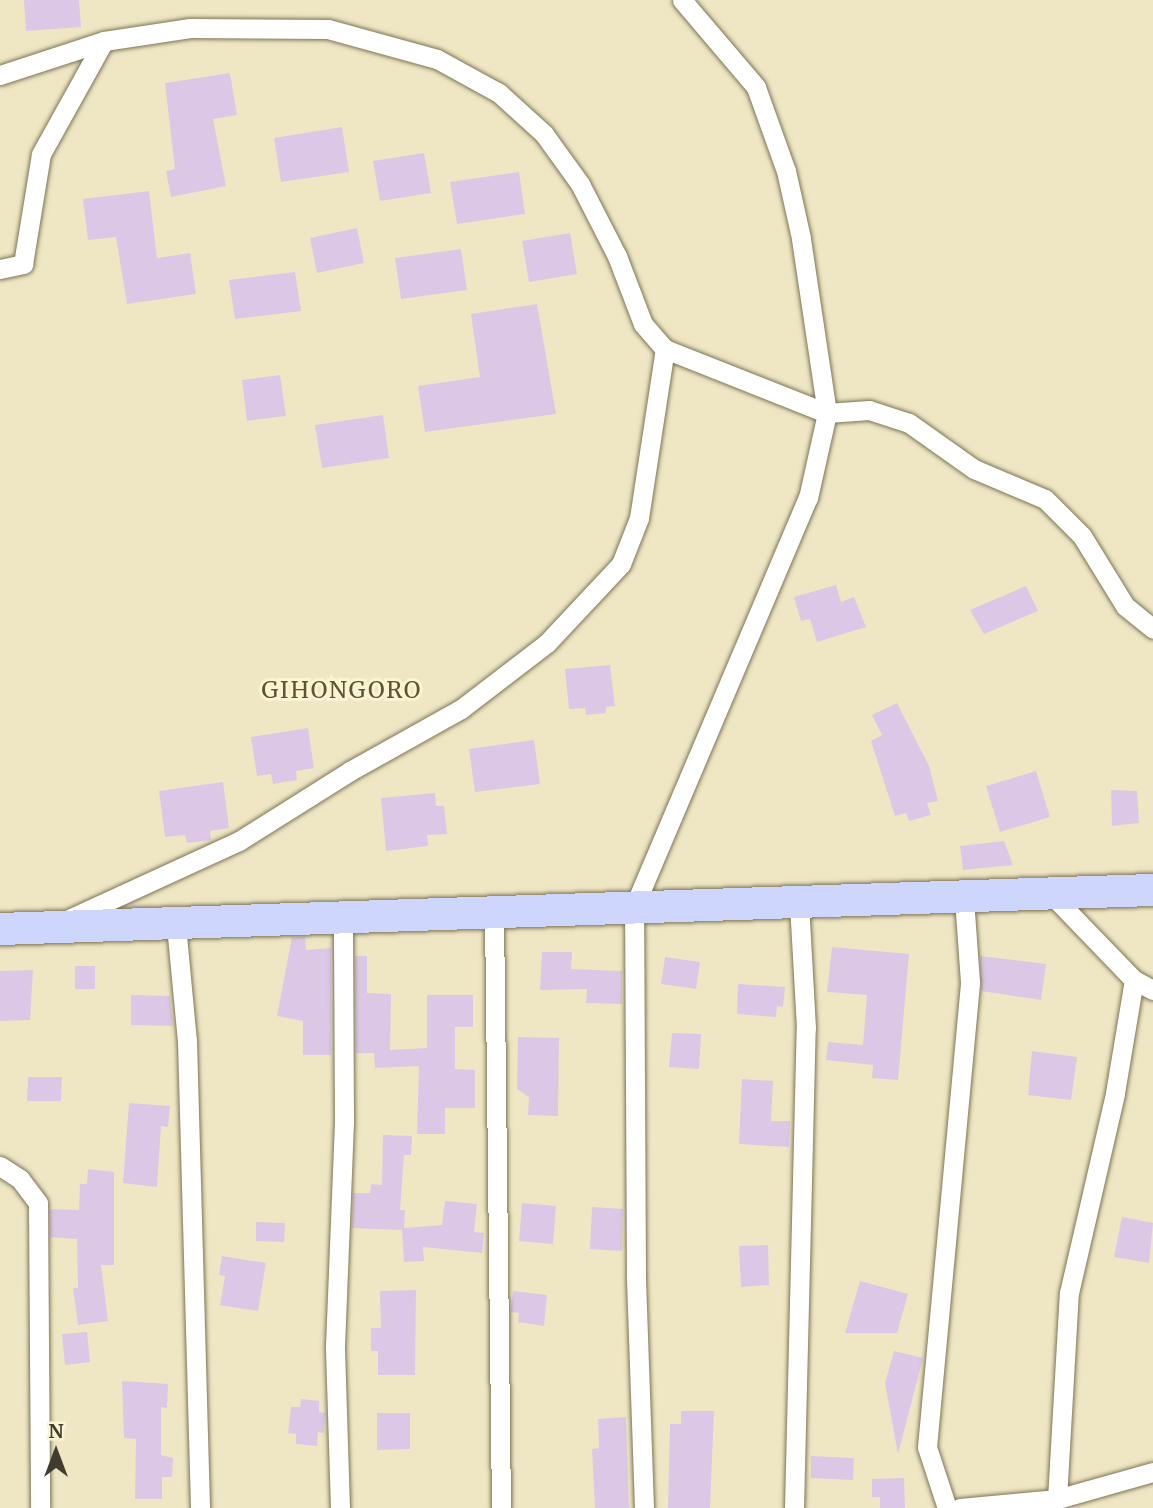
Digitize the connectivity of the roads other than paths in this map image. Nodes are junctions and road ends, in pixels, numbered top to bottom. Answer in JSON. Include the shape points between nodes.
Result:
{"nodes":[{"id":1,"x":682,"y":0,"type":"edge"},
{"id":2,"x":104,"y":41,"type":"junction"},
{"id":3,"x":0,"y":75,"type":"edge"},
{"id":4,"x":0,"y":269,"type":"edge"},
{"id":5,"x":665,"y":349,"type":"junction"},
{"id":6,"x":827,"y":413,"type":"junction"},
{"id":7,"x":1153,"y":629,"type":"edge"},
{"id":8,"x":1153,"y":890,"type":"edge"},
{"id":9,"x":1050,"y":893,"type":"junction"},
{"id":10,"x":964,"y":898,"type":"junction"},
{"id":11,"x":799,"y":904,"type":"junction"},
{"id":12,"x":634,"y":907,"type":"junction"},
{"id":13,"x":494,"y":912,"type":"junction"},
{"id":14,"x":343,"y":919,"type":"junction"},
{"id":15,"x":177,"y":925,"type":"junction"},
{"id":16,"x":54,"y":927,"type":"junction"},
{"id":17,"x":0,"y":929,"type":"edge"},
{"id":18,"x":1134,"y":980,"type":"junction"},
{"id":19,"x":1153,"y":990,"type":"edge"},
{"id":20,"x":0,"y":1166,"type":"edge"},
{"id":21,"x":1153,"y":1472,"type":"edge"},
{"id":22,"x":1057,"y":1499,"type":"junction"},
{"id":23,"x":40,"y":1508,"type":"edge"},
{"id":24,"x":200,"y":1508,"type":"edge"},
{"id":25,"x":340,"y":1508,"type":"edge"},
{"id":26,"x":501,"y":1508,"type":"edge"},
{"id":27,"x":644,"y":1508,"type":"edge"},
{"id":28,"x":794,"y":1508,"type":"edge"},
{"id":29,"x":947,"y":1508,"type":"edge"},
{"id":30,"x":960,"y":1508,"type":"edge"}],
"edges":[{"from":1,"to":6,"type":"street","via":[[756,87],[786,171],[801,238]]},
{"from":2,"to":3,"type":"street"},
{"from":2,"to":4,"type":"street","via":[[41,155],[23,264]]},
{"from":2,"to":5,"type":"street","via":[[190,28],[328,29],[437,59],[499,93],[544,134],[580,184],[617,256],[643,324]]},
{"from":5,"to":6,"type":"street"},
{"from":5,"to":16,"type":"street","via":[[639,518],[621,564],[547,643],[461,709],[239,841]]},
{"from":6,"to":7,"type":"street","via":[[869,410],[909,423],[974,470],[1045,499],[1082,536],[1125,606]]},
{"from":6,"to":12,"type":"street","via":[[808,498]]},
{"from":8,"to":9,"type":"main road"},
{"from":9,"to":10,"type":"main road"},
{"from":9,"to":18,"type":"street"},
{"from":10,"to":11,"type":"main road"},
{"from":10,"to":29,"type":"street","via":[[970,982],[927,1447]]},
{"from":11,"to":12,"type":"main road"},
{"from":11,"to":28,"type":"street","via":[[806,1028]]},
{"from":12,"to":13,"type":"main road"},
{"from":12,"to":27,"type":"street","via":[[635,1247]]},
{"from":13,"to":14,"type":"main road"},
{"from":13,"to":26,"type":"street"},
{"from":14,"to":15,"type":"main road"},
{"from":14,"to":25,"type":"street","via":[[344,1122],[335,1346]]},
{"from":15,"to":16,"type":"main road"},
{"from":15,"to":24,"type":"street","via":[[187,1041]]},
{"from":16,"to":17,"type":"main road"},
{"from":18,"to":19,"type":"street"},
{"from":18,"to":22,"type":"street","via":[[1115,1093],[1069,1293]]},
{"from":20,"to":23,"type":"street","via":[[20,1180],[38,1203]]},
{"from":21,"to":22,"type":"street"},
{"from":22,"to":30,"type":"street"}]}
